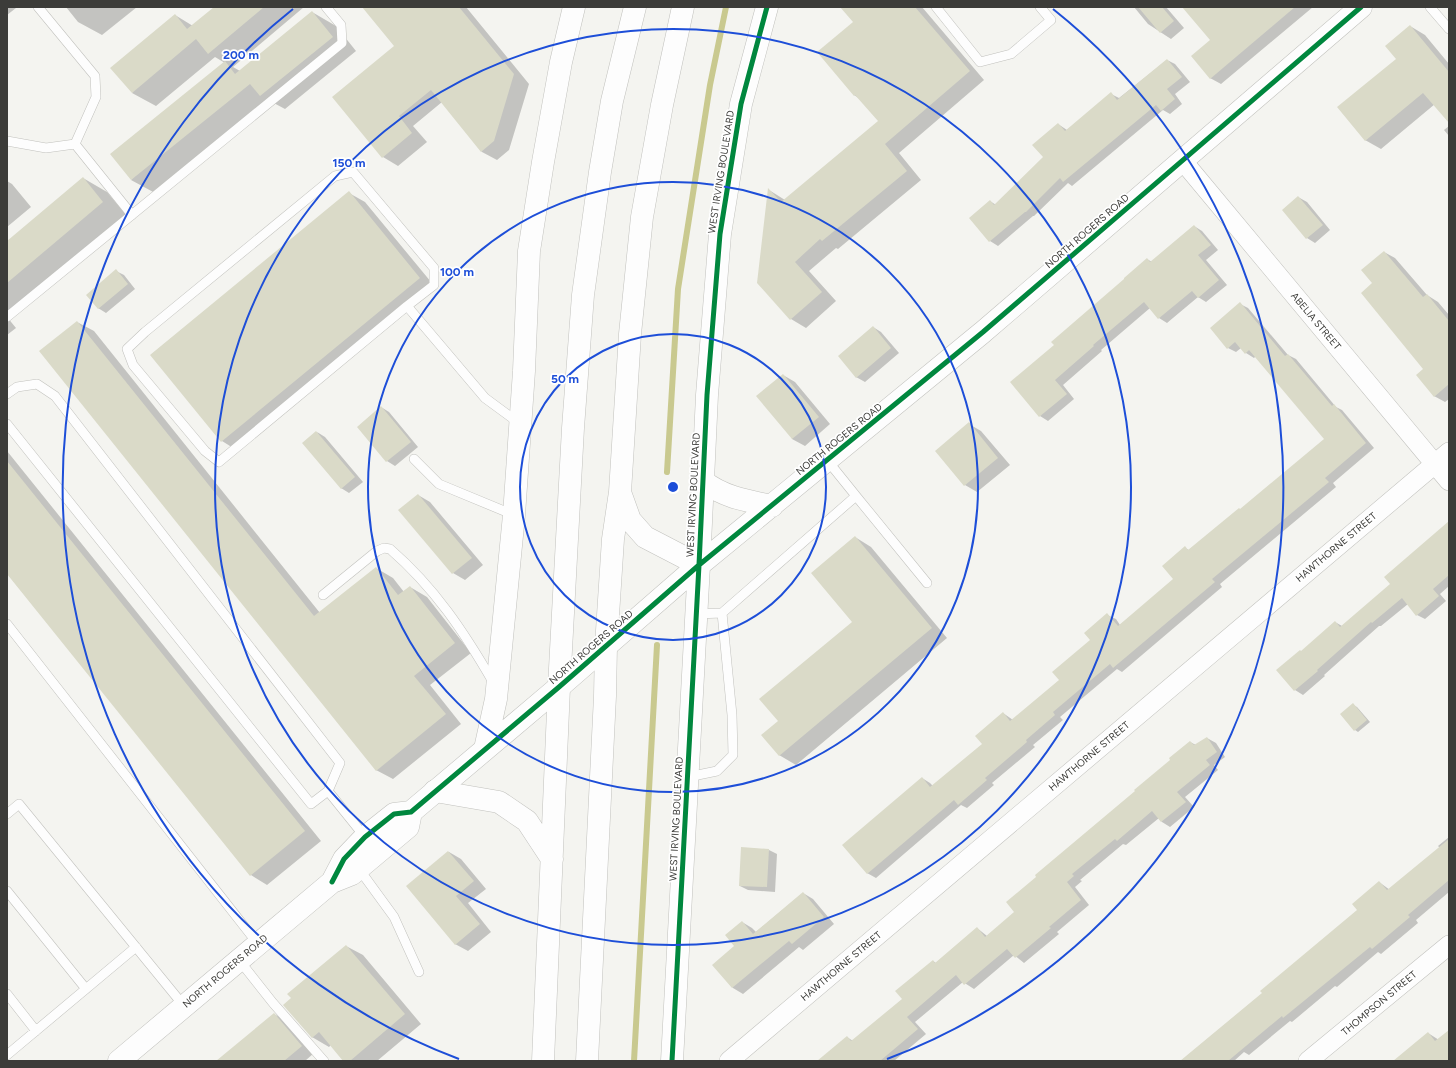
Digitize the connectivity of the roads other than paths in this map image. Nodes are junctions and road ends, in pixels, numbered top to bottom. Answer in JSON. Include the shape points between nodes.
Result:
{"nodes":[{"id":1,"x":38,"y":7,"type":"edge"},
{"id":2,"x":326,"y":7,"type":"edge"},
{"id":3,"x":574,"y":7,"type":"edge"},
{"id":4,"x":635,"y":7,"type":"edge"},
{"id":5,"x":683,"y":7,"type":"edge"},
{"id":6,"x":767,"y":7,"type":"edge"},
{"id":7,"x":936,"y":7,"type":"edge"},
{"id":8,"x":1040,"y":7,"type":"edge"},
{"id":9,"x":1361,"y":7,"type":"edge"},
{"id":10,"x":1430,"y":7,"type":"edge"},
{"id":11,"x":1449,"y":29,"type":"edge"},
{"id":12,"x":7,"y":141,"type":"edge"},
{"id":13,"x":75,"y":144,"type":"junction"},
{"id":14,"x":1182,"y":160,"type":"junction"},
{"id":15,"x":132,"y":215,"type":"junction"},
{"id":16,"x":406,"y":306,"type":"junction"},
{"id":17,"x":7,"y":317,"type":"edge"},
{"id":18,"x":7,"y":394,"type":"edge"},
{"id":19,"x":7,"y":424,"type":"edge"},
{"id":20,"x":520,"y":424,"type":"junction"},
{"id":21,"x":1449,"y":452,"type":"edge"},
{"id":22,"x":414,"y":459,"type":"dead end"},
{"id":23,"x":827,"y":460,"type":"junction"},
{"id":24,"x":1435,"y":464,"type":"junction"},
{"id":25,"x":703,"y":481,"type":"junction"},
{"id":26,"x":1449,"y":481,"type":"edge"},
{"id":27,"x":620,"y":492,"type":"junction"},
{"id":28,"x":856,"y":496,"type":"junction"},
{"id":29,"x":772,"y":506,"type":"junction"},
{"id":30,"x":514,"y":515,"type":"junction"},
{"id":31,"x":699,"y":565,"type":"junction"},
{"id":32,"x":927,"y":583,"type":"dead end"},
{"id":33,"x":324,"y":595,"type":"dead end"},
{"id":34,"x":722,"y":613,"type":"junction"},
{"id":35,"x":696,"y":614,"type":"junction"},
{"id":36,"x":7,"y":624,"type":"edge"},
{"id":37,"x":606,"y":646,"type":"junction"},
{"id":38,"x":559,"y":687,"type":"junction"},
{"id":39,"x":497,"y":689,"type":"junction"},
{"id":40,"x":485,"y":749,"type":"junction"},
{"id":41,"x":688,"y":777,"type":"junction"},
{"id":42,"x":328,"y":791,"type":"junction"},
{"id":43,"x":435,"y":791,"type":"junction"},
{"id":44,"x":411,"y":812,"type":"junction"},
{"id":45,"x":7,"y":814,"type":"edge"},
{"id":46,"x":365,"y":837,"type":"junction"},
{"id":47,"x":552,"y":859,"type":"junction"},
{"id":48,"x":359,"y":869,"type":"junction"},
{"id":49,"x":332,"y":882,"type":"junction"},
{"id":50,"x":7,"y":891,"type":"edge"},
{"id":51,"x":258,"y":944,"type":"junction"},
{"id":52,"x":1449,"y":945,"type":"edge"},
{"id":53,"x":136,"y":947,"type":"junction"},
{"id":54,"x":238,"y":960,"type":"junction"},
{"id":55,"x":420,"y":972,"type":"dead end"},
{"id":56,"x":86,"y":988,"type":"junction"},
{"id":57,"x":7,"y":994,"type":"edge"},
{"id":58,"x":184,"y":1006,"type":"junction"},
{"id":59,"x":36,"y":1031,"type":"junction"},
{"id":60,"x":7,"y":1055,"type":"edge"},
{"id":61,"x":119,"y":1061,"type":"edge"},
{"id":62,"x":324,"y":1061,"type":"edge"},
{"id":63,"x":543,"y":1061,"type":"edge"},
{"id":64,"x":587,"y":1061,"type":"edge"},
{"id":65,"x":672,"y":1061,"type":"edge"},
{"id":66,"x":729,"y":1061,"type":"edge"},
{"id":67,"x":1308,"y":1061,"type":"edge"}],
"edges":[{"from":1,"to":13,"type":"lane","via":[[95,76],[96,96]]},
{"from":2,"to":15,"type":"lane","via":[[341,25],[342,43]]},
{"from":3,"to":20,"type":"street","via":[[542,162],[529,251]]},
{"from":4,"to":38,"type":"street","via":[[609,116],[583,295]]},
{"from":5,"to":27,"type":"street","via":[[642,217],[630,334]]},
{"from":6,"to":25,"type":"street","name":"WEST IRVING BOULEVARD","via":[[741,104],[720,234]]},
{"from":7,"to":8,"type":"lane","via":[[980,62],[1011,54],[1052,20]]},
{"from":9,"to":14,"type":"street","name":"NORTH ROGERS ROAD"},
{"from":10,"to":11,"type":"lane"},
{"from":12,"to":13,"type":"lane","via":[[46,148]]},
{"from":13,"to":15,"type":"lane"},
{"from":14,"to":23,"type":"street","name":"NORTH ROGERS ROAD","via":[[983,332]]},
{"from":14,"to":24,"type":"street","name":"ABELIA STREET"},
{"from":15,"to":17,"type":"lane"},
{"from":16,"to":16,"type":"lane","via":[[434,285],[434,268],[353,172],[335,176],[127,349],[133,365],[204,451],[219,462]]},
{"from":16,"to":20,"type":"lane","via":[[485,398]]},
{"from":18,"to":42,"type":"lane","via":[[17,387],[37,384],[55,396],[340,763]]},
{"from":19,"to":42,"type":"lane","via":[[311,804]]},
{"from":20,"to":30,"type":"street"},
{"from":21,"to":24,"type":"street","name":"HAWTHORNE STREET"},
{"from":22,"to":30,"type":"lane","via":[[439,484]]},
{"from":23,"to":28,"type":"lane"},
{"from":23,"to":29,"type":"street","name":"NORTH ROGERS ROAD"},
{"from":24,"to":26,"type":"street","name":"ABELIA STREET"},
{"from":24,"to":66,"type":"street","name":"HAWTHORNE STREET"},
{"from":25,"to":29,"type":"street","via":[[714,490],[739,500]]},
{"from":25,"to":31,"type":"street","name":"WEST IRVING BOULEVARD"},
{"from":27,"to":31,"type":"street","via":[[630,520],[645,537]]},
{"from":27,"to":37,"type":"street","via":[[613,539]]},
{"from":28,"to":32,"type":"lane"},
{"from":28,"to":34,"type":"lane"},
{"from":29,"to":31,"type":"street","name":"NORTH ROGERS ROAD"},
{"from":30,"to":39,"type":"street"},
{"from":31,"to":35,"type":"street","name":"WEST IRVING BOULEVARD"},
{"from":31,"to":37,"type":"street","name":"NORTH ROGERS ROAD"},
{"from":33,"to":39,"type":"lane","via":[[378,551],[390,549],[444,606],[470,643]]},
{"from":34,"to":35,"type":"lane"},
{"from":34,"to":41,"type":"lane","via":[[732,715],[733,755],[717,771]]},
{"from":35,"to":41,"type":"street","name":"WEST IRVING BOULEVARD"},
{"from":36,"to":51,"type":"lane"},
{"from":37,"to":38,"type":"street","name":"NORTH ROGERS ROAD"},
{"from":37,"to":64,"type":"street"},
{"from":38,"to":40,"type":"street","name":"NORTH ROGERS ROAD"},
{"from":38,"to":47,"type":"street"},
{"from":39,"to":40,"type":"street"},
{"from":40,"to":43,"type":"street","name":"NORTH ROGERS ROAD"},
{"from":41,"to":65,"type":"street","name":"WEST IRVING BOULEVARD"},
{"from":42,"to":46,"type":"lane"},
{"from":43,"to":44,"type":"street","name":"NORTH ROGERS ROAD"},
{"from":43,"to":47,"type":"street","via":[[499,802],[527,821]]},
{"from":44,"to":46,"type":"street","name":"NORTH ROGERS ROAD","via":[[394,814]]},
{"from":44,"to":48,"type":"street","name":"NORTH ROGERS ROAD","via":[[408,827]]},
{"from":45,"to":53,"type":"lane","via":[[19,804]]},
{"from":46,"to":49,"type":"street","name":"NORTH ROGERS ROAD","via":[[344,859]]},
{"from":47,"to":63,"type":"street"},
{"from":48,"to":49,"type":"street","name":"NORTH ROGERS ROAD"},
{"from":48,"to":55,"type":"lane","via":[[394,917]]},
{"from":49,"to":51,"type":"street","name":"NORTH ROGERS ROAD"},
{"from":50,"to":56,"type":"lane"},
{"from":51,"to":54,"type":"street","name":"NORTH ROGERS ROAD"},
{"from":52,"to":67,"type":"street","name":"THOMPSON STREET"},
{"from":53,"to":56,"type":"lane"},
{"from":53,"to":58,"type":"lane"},
{"from":54,"to":58,"type":"street","name":"NORTH ROGERS ROAD"},
{"from":54,"to":62,"type":"lane"},
{"from":56,"to":59,"type":"lane"},
{"from":57,"to":59,"type":"lane"},
{"from":58,"to":61,"type":"street","name":"NORTH ROGERS ROAD"},
{"from":59,"to":60,"type":"lane"}]}
